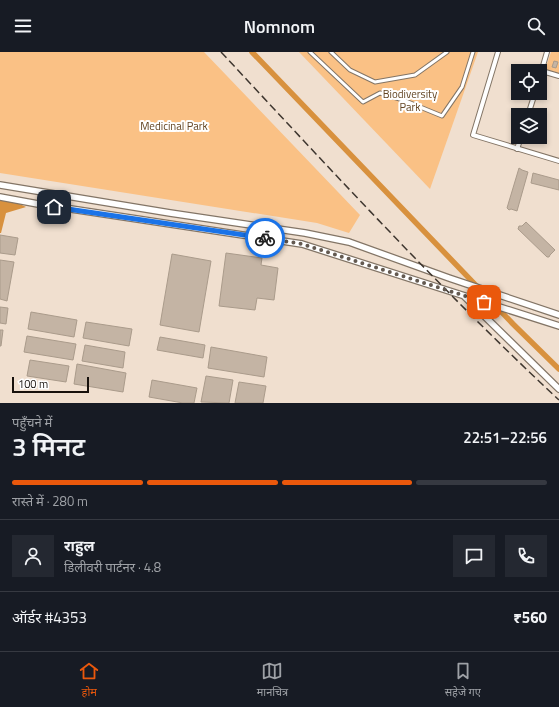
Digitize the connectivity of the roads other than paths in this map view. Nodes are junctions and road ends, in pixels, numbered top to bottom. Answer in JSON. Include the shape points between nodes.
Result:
{"nodes":[{"id":1,"x":310,"y":52,"type":"edge"},
{"id":2,"x":331,"y":52,"type":"edge"},
{"id":3,"x":447,"y":52,"type":"edge"},
{"id":4,"x":473,"y":52,"type":"edge"},
{"id":5,"x":498,"y":52,"type":"edge"},
{"id":6,"x":548,"y":52,"type":"edge"},
{"id":7,"x":544,"y":64,"type":"edge"},
{"id":8,"x":547,"y":72,"type":"edge"},
{"id":9,"x":559,"y":76,"type":"edge"},
{"id":10,"x":519,"y":144,"type":"edge"},
{"id":11,"x":518,"y":149,"type":"junction"},
{"id":12,"x":559,"y":161,"type":"edge"},
{"id":13,"x":0,"y":185,"type":"edge"},
{"id":14,"x":0,"y":197,"type":"edge"},
{"id":15,"x":467,"y":297,"type":"junction"},
{"id":16,"x":559,"y":315,"type":"edge"},
{"id":17,"x":559,"y":326,"type":"edge"},
{"id":18,"x":559,"y":389,"type":"edge"}],
"edges":[{"from":1,"to":4,"type":"street","via":[[363,102],[380,93],[442,116],[462,87]]},
{"from":2,"to":3,"type":"street","via":[[350,70],[375,82],[415,75]]},
{"from":5,"to":11,"type":"street","via":[[472,135]]},
{"from":6,"to":7,"type":"street"},
{"from":8,"to":9,"type":"street"},
{"from":10,"to":11,"type":"street"},
{"from":11,"to":12,"type":"street"},
{"from":13,"to":16,"type":"street","via":[[349,242]]},
{"from":14,"to":15,"type":"street","via":[[302,244]]},
{"from":15,"to":17,"type":"street"},
{"from":15,"to":18,"type":"street"}]}
